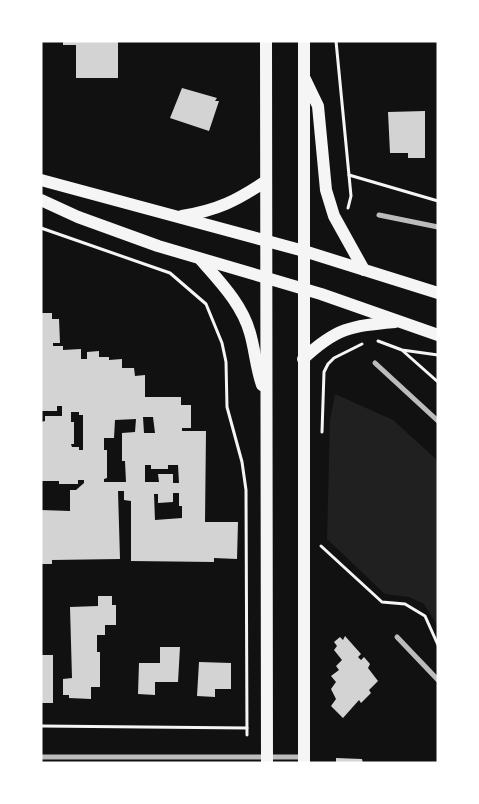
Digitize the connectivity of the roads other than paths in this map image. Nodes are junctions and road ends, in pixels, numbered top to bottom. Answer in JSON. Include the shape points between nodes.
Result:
{"nodes":[{"id":1,"x":266,"y":41,"type":"edge"},
{"id":2,"x":304,"y":41,"type":"edge"},
{"id":3,"x":304,"y":76,"type":"junction"},
{"id":4,"x":41,"y":180,"type":"edge"},
{"id":5,"x":266,"y":181,"type":"junction"},
{"id":6,"x":41,"y":200,"type":"edge"},
{"id":7,"x":379,"y":215,"type":"dead end"},
{"id":8,"x":177,"y":217,"type":"junction"},
{"id":9,"x":438,"y":227,"type":"edge"},
{"id":10,"x":266,"y":241,"type":"junction"},
{"id":11,"x":304,"y":251,"type":"junction"},
{"id":12,"x":201,"y":260,"type":"junction"},
{"id":13,"x":364,"y":270,"type":"junction"},
{"id":14,"x":266,"y":278,"type":"junction"},
{"id":15,"x":302,"y":288,"type":"junction"},
{"id":16,"x":438,"y":293,"type":"edge"},
{"id":17,"x":400,"y":322,"type":"junction"},
{"id":18,"x":438,"y":335,"type":"edge"},
{"id":19,"x":303,"y":360,"type":"junction"},
{"id":20,"x":375,"y":363,"type":"dead end"},
{"id":21,"x":266,"y":397,"type":"junction"},
{"id":22,"x":438,"y":421,"type":"edge"},
{"id":23,"x":397,"y":637,"type":"dead end"},
{"id":24,"x":438,"y":680,"type":"edge"},
{"id":25,"x":41,"y":757,"type":"edge"},
{"id":26,"x":267,"y":760,"type":"edge"},
{"id":27,"x":304,"y":760,"type":"edge"}],
"edges":[{"from":1,"to":5,"type":"main road"},
{"from":2,"to":3,"type":"main road"},
{"from":3,"to":11,"type":"main road"},
{"from":3,"to":13,"type":"main road","via":[[318,106],[326,190],[334,216]]},
{"from":4,"to":8,"type":"main road"},
{"from":5,"to":8,"type":"main road","via":[[211,212]]},
{"from":5,"to":10,"type":"main road"},
{"from":6,"to":12,"type":"main road","via":[[78,217]]},
{"from":7,"to":9,"type":"street"},
{"from":8,"to":10,"type":"main road"},
{"from":10,"to":11,"type":"main road"},
{"from":10,"to":14,"type":"main road"},
{"from":11,"to":13,"type":"main road"},
{"from":11,"to":15,"type":"main road"},
{"from":12,"to":14,"type":"main road"},
{"from":12,"to":21,"type":"main road","via":[[242,312]]},
{"from":13,"to":16,"type":"main road"},
{"from":14,"to":15,"type":"main road"},
{"from":14,"to":21,"type":"main road"},
{"from":15,"to":17,"type":"main road"},
{"from":15,"to":19,"type":"main road"},
{"from":17,"to":18,"type":"main road"},
{"from":17,"to":19,"type":"main road","via":[[346,329],[323,340]]},
{"from":19,"to":27,"type":"main road"},
{"from":20,"to":22,"type":"street"},
{"from":21,"to":26,"type":"main road"},
{"from":23,"to":24,"type":"street"},
{"from":25,"to":26,"type":"street"},
{"from":26,"to":27,"type":"street"}]}
